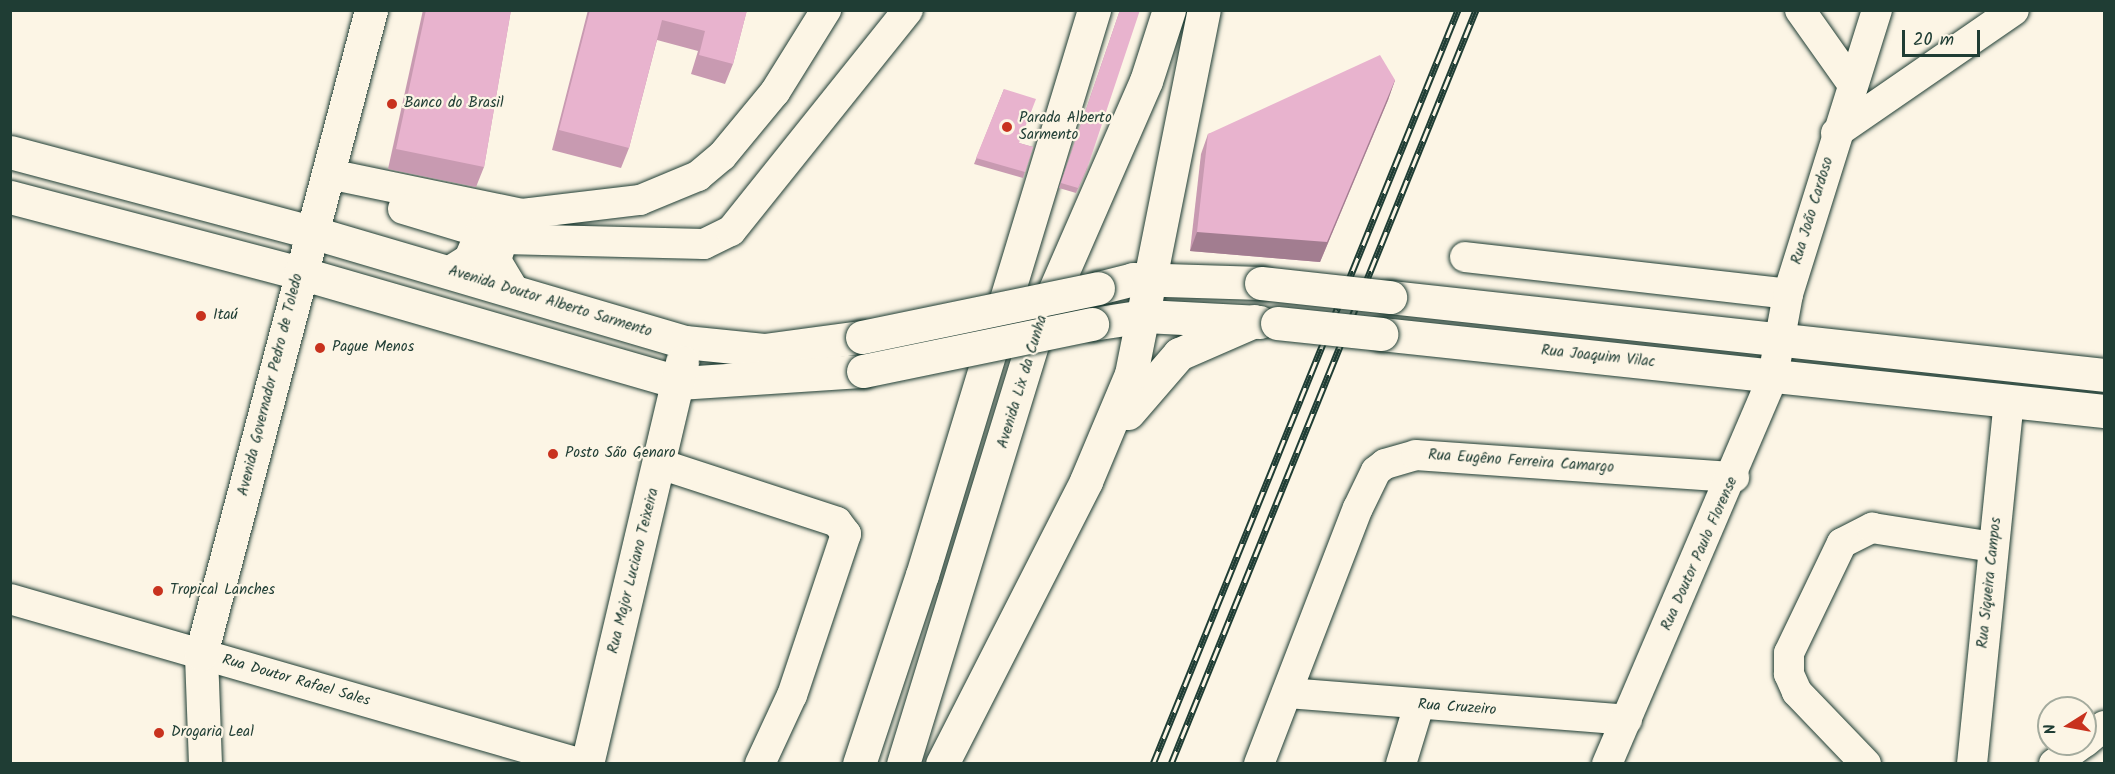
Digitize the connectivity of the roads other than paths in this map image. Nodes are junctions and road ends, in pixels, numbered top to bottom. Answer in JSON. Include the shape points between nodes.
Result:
{"nodes":[{"id":1,"x":371,"y":10,"type":"edge"},
{"id":2,"x":826,"y":10,"type":"edge"},
{"id":3,"x":908,"y":10,"type":"edge"},
{"id":4,"x":1094,"y":10,"type":"edge"},
{"id":5,"x":1169,"y":10,"type":"edge"},
{"id":6,"x":1204,"y":10,"type":"edge"},
{"id":7,"x":1800,"y":10,"type":"edge"},
{"id":8,"x":1877,"y":10,"type":"edge"},
{"id":9,"x":2014,"y":10,"type":"edge"},
{"id":10,"x":1851,"y":82,"type":"junction"},
{"id":11,"x":1836,"y":133,"type":"junction"},
{"id":12,"x":10,"y":153,"type":"edge"},
{"id":13,"x":327,"y":181,"type":"junction"},
{"id":14,"x":10,"y":197,"type":"edge"},
{"id":15,"x":496,"y":227,"type":"junction"},
{"id":16,"x":311,"y":232,"type":"junction"},
{"id":17,"x":1465,"y":257,"type":"dead end"},
{"id":18,"x":450,"y":271,"type":"junction"},
{"id":19,"x":300,"y":273,"type":"junction"},
{"id":20,"x":1151,"y":279,"type":"junction"},
{"id":21,"x":515,"y":292,"type":"junction"},
{"id":22,"x":1788,"y":294,"type":"junction"},
{"id":23,"x":1145,"y":316,"type":"junction"},
{"id":24,"x":1265,"y":322,"type":"junction"},
{"id":25,"x":1777,"y":340,"type":"junction"},
{"id":26,"x":685,"y":342,"type":"junction"},
{"id":27,"x":2104,"y":375,"type":"edge"},
{"id":28,"x":1773,"y":376,"type":"junction"},
{"id":29,"x":680,"y":383,"type":"junction"},
{"id":30,"x":2009,"y":402,"type":"junction"},
{"id":31,"x":2104,"y":411,"type":"edge"},
{"id":32,"x":660,"y":464,"type":"junction"},
{"id":33,"x":1734,"y":477,"type":"junction"},
{"id":34,"x":1086,"y":481,"type":"junction"},
{"id":35,"x":1993,"y":547,"type":"junction"},
{"id":36,"x":10,"y":599,"type":"edge"},
{"id":37,"x":201,"y":654,"type":"junction"},
{"id":38,"x":1287,"y":693,"type":"junction"},
{"id":39,"x":1419,"y":705,"type":"junction"},
{"id":40,"x":1627,"y":720,"type":"junction"},
{"id":41,"x":205,"y":764,"type":"edge"},
{"id":42,"x":582,"y":764,"type":"edge"},
{"id":43,"x":587,"y":764,"type":"edge"},
{"id":44,"x":760,"y":764,"type":"edge"},
{"id":45,"x":859,"y":764,"type":"edge"},
{"id":46,"x":903,"y":764,"type":"edge"},
{"id":47,"x":942,"y":764,"type":"edge"},
{"id":48,"x":1259,"y":764,"type":"edge"},
{"id":49,"x":1401,"y":764,"type":"edge"},
{"id":50,"x":1607,"y":764,"type":"edge"},
{"id":51,"x":1866,"y":764,"type":"edge"},
{"id":52,"x":1972,"y":764,"type":"edge"}],
"edges":[{"from":1,"to":13,"type":"main road","name":"Avenida Governador Pedro de Toledo"},
{"from":2,"to":15,"type":"street","via":[[749,127],[698,177],[640,200]]},
{"from":3,"to":15,"type":"street","via":[[721,238],[663,245]]},
{"from":4,"to":45,"type":"main road","via":[[922,575]]},
{"from":5,"to":46,"type":"main road","name":"Avenida Lix da Cunha","via":[[1146,81],[1035,335]]},
{"from":6,"to":20,"type":"main road"},
{"from":7,"to":10,"type":"street"},
{"from":8,"to":10,"type":"street","name":"Rua João Cardoso"},
{"from":9,"to":11,"type":"street"},
{"from":10,"to":11,"type":"street","name":"Rua João Cardoso"},
{"from":11,"to":22,"type":"street","name":"Rua João Cardoso"},
{"from":12,"to":16,"type":"main road","name":"Avenida Doutor Alberto Sarmento"},
{"from":13,"to":15,"type":"street"},
{"from":13,"to":16,"type":"main road","name":"Avenida Governador Pedro de Toledo"},
{"from":14,"to":19,"type":"main road"},
{"from":15,"to":18,"type":"street","via":[[469,259]]},
{"from":15,"to":21,"type":"street","via":[[496,260]]},
{"from":16,"to":18,"type":"main road","name":"Avenida Doutor Alberto Sarmento"},
{"from":16,"to":19,"type":"main road","name":"Avenida Governador Pedro de Toledo"},
{"from":17,"to":22,"type":"street"},
{"from":18,"to":21,"type":"main road","name":"Avenida Doutor Alberto Sarmento"},
{"from":19,"to":29,"type":"main road"},
{"from":19,"to":37,"type":"main road","name":"Avenida Governador Pedro de Toledo"},
{"from":20,"to":23,"type":"main road"},
{"from":20,"to":25,"type":"main road","bridge":true,"via":[[1261,283]]},
{"from":20,"to":26,"type":"main road","name":"Avenida Doutor Alberto Sarmento","bridge":true,"via":[[862,337],[764,350]]},
{"from":21,"to":26,"type":"main road","name":"Avenida Doutor Alberto Sarmento"},
{"from":22,"to":25,"type":"street","name":"Rua João Cardoso"},
{"from":23,"to":24,"type":"main road","name":"Rua Joaquim Vilac"},
{"from":23,"to":29,"type":"main road","name":"Rua Joaquim Vilac","bridge":true,"via":[[863,371]]},
{"from":23,"to":34,"type":"main road","via":[[1131,374]]},
{"from":24,"to":28,"type":"main road","name":"Rua Joaquim Vilac","bridge":true},
{"from":24,"to":34,"type":"main road","via":[[1210,337],[1159,371]]},
{"from":25,"to":27,"type":"main road"},
{"from":25,"to":28,"type":"street","name":"Rua Doutor Paulo Florense"},
{"from":26,"to":29,"type":"main road","name":"Rua Major Luciano Teixeira"},
{"from":28,"to":30,"type":"main road","name":"Rua Joaquim Vilac"},
{"from":28,"to":33,"type":"street","name":"Rua Doutor Paulo Florense"},
{"from":29,"to":32,"type":"main road","name":"Rua Major Luciano Teixeira"},
{"from":30,"to":31,"type":"main road","name":"Rua Joaquim Vilac"},
{"from":30,"to":35,"type":"street","name":"Rua Siqueira Campos"},
{"from":32,"to":43,"type":"main road","name":"Rua Major Luciano Teixeira"},
{"from":32,"to":44,"type":"street","via":[[837,522],[846,534],[792,695]]},
{"from":33,"to":38,"type":"street","name":"Rua Eugêno Ferreira Camargo","via":[[1416,455],[1385,464],[1376,471],[1358,508]]},
{"from":33,"to":40,"type":"street","name":"Rua Doutor Paulo Florense"},
{"from":34,"to":47,"type":"main road","via":[[1022,598]]},
{"from":35,"to":51,"type":"street","via":[[1872,528],[1842,543],[1789,653],[1789,674],[1797,692]]},
{"from":35,"to":52,"type":"street","name":"Rua Siqueira Campos"},
{"from":36,"to":37,"type":"street","name":"Rua Doutor Rafael Sales"},
{"from":37,"to":41,"type":"main road","name":"Avenida Governador Pedro de Toledo"},
{"from":37,"to":42,"type":"street","name":"Rua Doutor Rafael Sales"},
{"from":38,"to":39,"type":"street","name":"Rua Cruzeiro"},
{"from":38,"to":48,"type":"street","name":"Rua Eugêno Ferreira Camargo"},
{"from":39,"to":40,"type":"street","name":"Rua Cruzeiro"},
{"from":39,"to":49,"type":"street"},
{"from":40,"to":50,"type":"street","name":"Rua Doutor Paulo Florense"}]}
